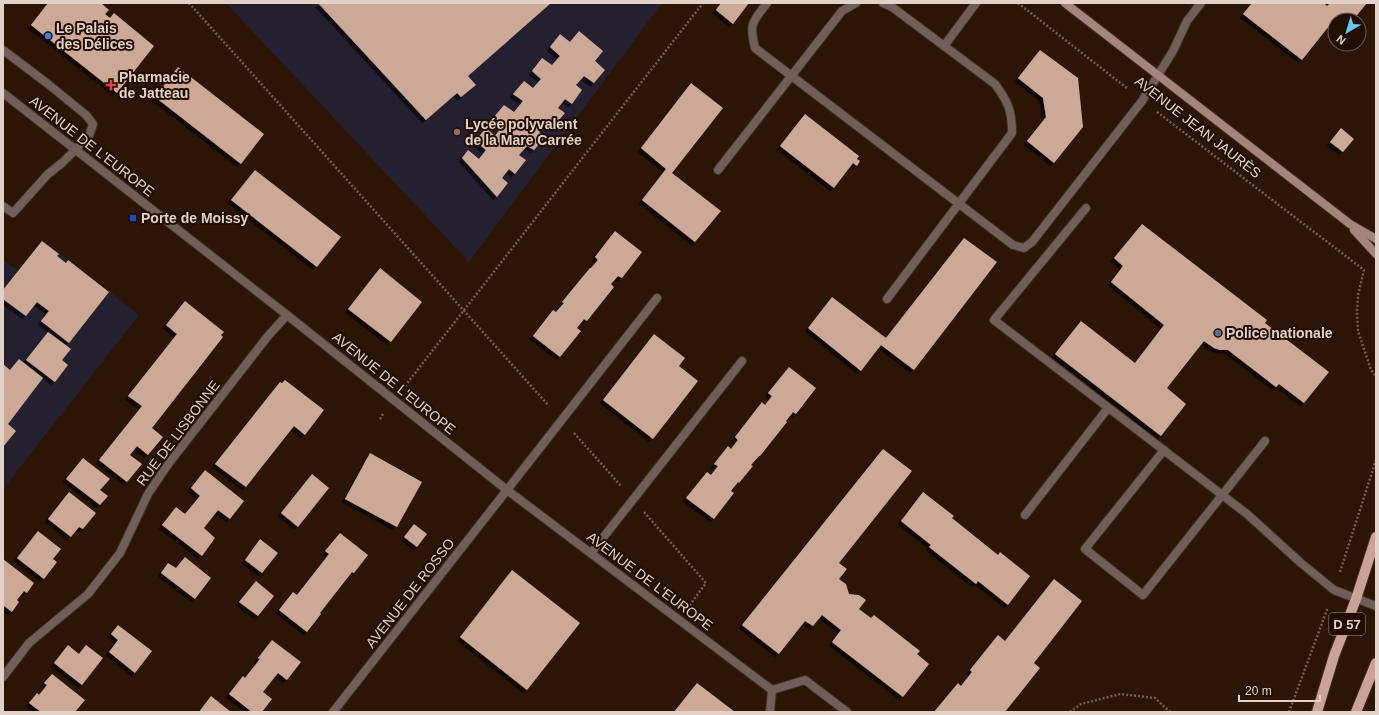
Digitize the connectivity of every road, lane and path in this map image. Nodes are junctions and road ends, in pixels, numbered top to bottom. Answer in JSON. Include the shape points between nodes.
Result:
{"nodes":[{"id":1,"x":189,"y":3,"type":"edge"},
{"id":2,"x":703,"y":3,"type":"edge"},
{"id":3,"x":767,"y":3,"type":"edge"},
{"id":4,"x":856,"y":3,"type":"edge"},
{"id":5,"x":883,"y":3,"type":"edge"},
{"id":6,"x":976,"y":3,"type":"edge"},
{"id":7,"x":1018,"y":3,"type":"edge"},
{"id":8,"x":1065,"y":3,"type":"edge"},
{"id":9,"x":1201,"y":3,"type":"edge"},
{"id":10,"x":944,"y":46,"type":"junction"},
{"id":11,"x":3,"y":50,"type":"edge"},
{"id":12,"x":792,"y":76,"type":"junction"},
{"id":13,"x":1158,"y":76,"type":"junction"},
{"id":14,"x":3,"y":93,"type":"edge"},
{"id":15,"x":1142,"y":100,"type":"junction"},
{"id":16,"x":75,"y":150,"type":"junction"},
{"id":17,"x":718,"y":170,"type":"dead end"},
{"id":18,"x":959,"y":203,"type":"junction"},
{"id":19,"x":3,"y":206,"type":"edge"},
{"id":20,"x":1086,"y":208,"type":"dead end"},
{"id":21,"x":1350,"y":224,"type":"junction"},
{"id":22,"x":1376,"y":239,"type":"edge"},
{"id":23,"x":1376,"y":254,"type":"edge"},
{"id":24,"x":657,"y":298,"type":"dead end"},
{"id":25,"x":887,"y":299,"type":"dead end"},
{"id":26,"x":464,"y":310,"type":"junction"},
{"id":27,"x":287,"y":315,"type":"junction"},
{"id":28,"x":742,"y":361,"type":"dead end"},
{"id":29,"x":1376,"y":376,"type":"edge"},
{"id":30,"x":394,"y":400,"type":"junction"},
{"id":31,"x":1108,"y":408,"type":"junction"},
{"id":32,"x":380,"y":419,"type":"dead end"},
{"id":33,"x":562,"y":420,"type":"junction"},
{"id":34,"x":1265,"y":441,"type":"dead end"},
{"id":35,"x":1164,"y":450,"type":"junction"},
{"id":36,"x":506,"y":490,"type":"junction"},
{"id":37,"x":1222,"y":494,"type":"junction"},
{"id":38,"x":633,"y":500,"type":"junction"},
{"id":39,"x":1025,"y":515,"type":"dead end"},
{"id":40,"x":1376,"y":537,"type":"edge"},
{"id":41,"x":591,"y":553,"type":"junction"},
{"id":42,"x":1356,"y":599,"type":"junction"},
{"id":43,"x":1376,"y":606,"type":"edge"},
{"id":44,"x":678,"y":619,"type":"junction"},
{"id":45,"x":1376,"y":663,"type":"edge"},
{"id":46,"x":3,"y":676,"type":"edge"},
{"id":47,"x":772,"y":690,"type":"junction"},
{"id":48,"x":333,"y":712,"type":"edge"},
{"id":49,"x":770,"y":712,"type":"edge"},
{"id":50,"x":847,"y":712,"type":"edge"},
{"id":51,"x":1070,"y":712,"type":"edge"},
{"id":52,"x":1170,"y":712,"type":"edge"},
{"id":53,"x":1317,"y":712,"type":"edge"},
{"id":54,"x":1356,"y":712,"type":"edge"}],
"edges":[{"from":1,"to":26,"type":"path"},
{"from":2,"to":26,"type":"path"},
{"from":3,"to":12,"type":"street","via":[[753,22],[755,48]]},
{"from":4,"to":12,"type":"street","via":[[842,11]]},
{"from":5,"to":10,"type":"street","via":[[892,6]]},
{"from":6,"to":10,"type":"street"},
{"from":7,"to":15,"type":"path","name":"AVENUE JEAN JAURÈS"},
{"from":8,"to":13,"type":"street","name":"AVENUE JEAN JAURÈS"},
{"from":9,"to":13,"type":"street","via":[[1187,21]]},
{"from":10,"to":18,"type":"street","via":[[995,84],[1010,107],[1012,120],[1012,133]]},
{"from":11,"to":16,"type":"street","via":[[54,88],[93,124],[89,136]]},
{"from":12,"to":17,"type":"street"},
{"from":12,"to":18,"type":"street"},
{"from":13,"to":15,"type":"street"},
{"from":13,"to":21,"type":"street","name":"AVENUE JEAN JAURÈS"},
{"from":14,"to":16,"type":"street","name":"AVENUE DE L'EUROPE"},
{"from":15,"to":18,"type":"street","via":[[1032,242],[1024,248],[1013,244]]},
{"from":15,"to":29,"type":"path","name":"AVENUE JEAN JAURÈS","via":[[1364,270],[1357,306],[1358,331],[1371,370]]},
{"from":16,"to":19,"type":"street","via":[[48,174],[13,213]]},
{"from":16,"to":27,"type":"street","name":"AVENUE DE L'EUROPE"},
{"from":18,"to":25,"type":"street"},
{"from":20,"to":31,"type":"street","via":[[994,320]]},
{"from":21,"to":22,"type":"street","name":"AVENUE JEAN JAURÈS"},
{"from":21,"to":23,"type":"street","name":"AVENUE JEAN JAURÈS"},
{"from":24,"to":33,"type":"street","name":"AVENUE DE ROSSO"},
{"from":26,"to":30,"type":"path"},
{"from":26,"to":33,"type":"path"},
{"from":27,"to":30,"type":"street","name":"AVENUE DE L'EUROPE"},
{"from":27,"to":46,"type":"street","name":"RUE DE LISBONNE","via":[[169,463],[148,494],[120,552],[93,588],[29,643]]},
{"from":28,"to":38,"type":"street"},
{"from":30,"to":32,"type":"path"},
{"from":30,"to":36,"type":"street","name":"AVENUE DE L'EUROPE"},
{"from":31,"to":35,"type":"street"},
{"from":31,"to":39,"type":"street"},
{"from":33,"to":36,"type":"street","name":"AVENUE DE ROSSO"},
{"from":33,"to":38,"type":"path"},
{"from":34,"to":37,"type":"street"},
{"from":35,"to":37,"type":"street"},
{"from":35,"to":37,"type":"street","via":[[1085,549],[1143,595]]},
{"from":36,"to":41,"type":"street","name":"AVENUE DE L'EUROPE"},
{"from":36,"to":48,"type":"street","name":"AVENUE DE ROSSO"},
{"from":37,"to":42,"type":"street","via":[[1334,590]]},
{"from":38,"to":41,"type":"street"},
{"from":38,"to":44,"type":"path","via":[[706,583]]},
{"from":40,"to":42,"type":"main road","number":"D 57"},
{"from":41,"to":44,"type":"street","name":"AVENUE DE L'EUROPE"},
{"from":42,"to":43,"type":"street"},
{"from":42,"to":53,"type":"main road","number":"D 57","via":[[1334,656]]},
{"from":44,"to":47,"type":"street","name":"AVENUE DE L'EUROPE"},
{"from":45,"to":54,"type":"main road"},
{"from":47,"to":49,"type":"street"},
{"from":47,"to":50,"type":"street","via":[[805,680]]},
{"from":51,"to":52,"type":"path","via":[[1081,704],[1120,694],[1155,698]]}]}
